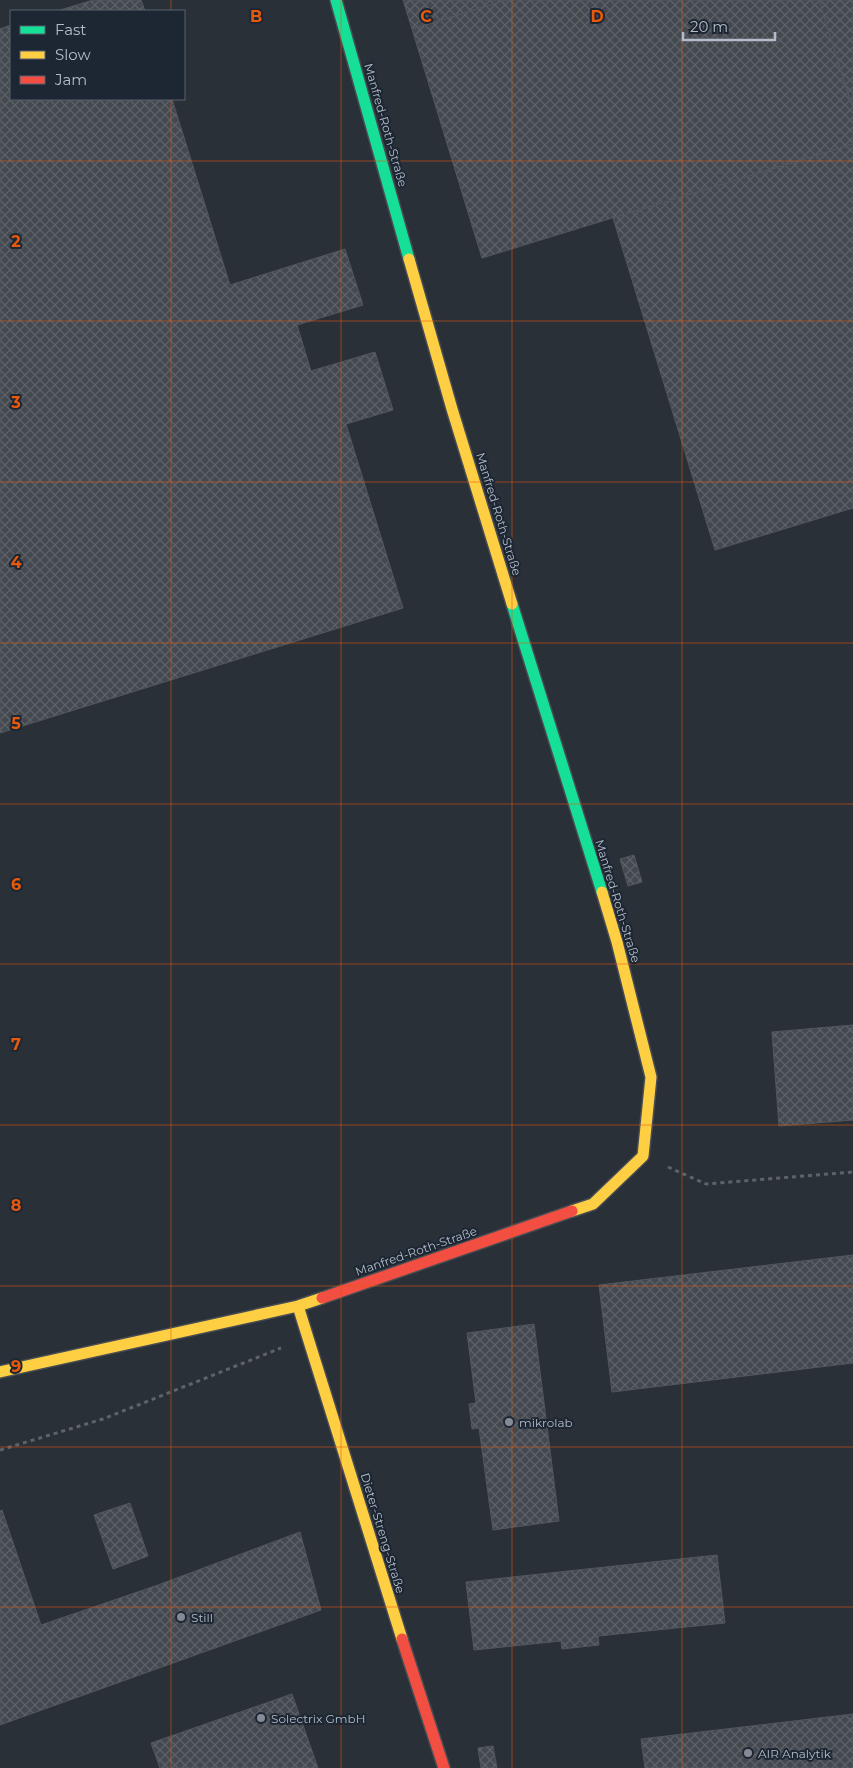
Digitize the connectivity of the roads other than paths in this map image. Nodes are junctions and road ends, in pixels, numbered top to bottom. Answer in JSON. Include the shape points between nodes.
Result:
{"nodes":[{"id":1,"x":336,"y":0,"type":"edge"},
{"id":2,"x":298,"y":1306,"type":"junction"},
{"id":3,"x":0,"y":1372,"type":"edge"},
{"id":4,"x":444,"y":1768,"type":"edge"}],
"edges":[{"from":1,"to":2,"type":"street","name":"Manfred-Roth-Straße","via":[[452,409],[617,942],[651,1077],[643,1156],[593,1204]]},
{"from":2,"to":3,"type":"street","name":"Manfred-Roth-Straße"},
{"from":2,"to":4,"type":"street","name":"Dieter-Streng-Straße"}]}
